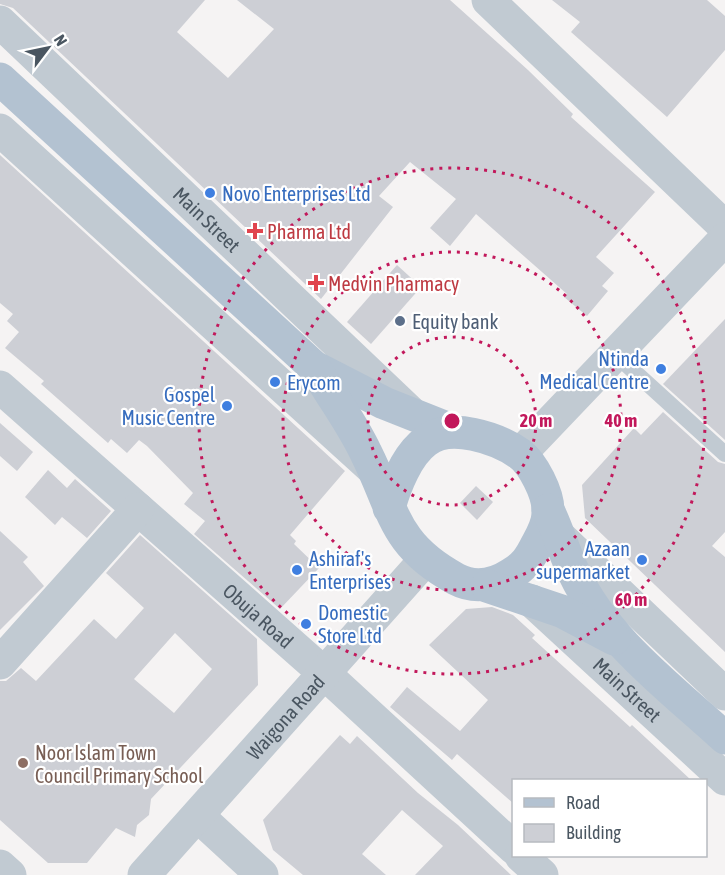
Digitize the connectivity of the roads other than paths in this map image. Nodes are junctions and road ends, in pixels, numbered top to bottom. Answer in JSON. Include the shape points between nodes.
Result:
{"nodes":[{"id":1,"x":488,"y":0,"type":"edge"},
{"id":2,"x":0,"y":22,"type":"edge"},
{"id":3,"x":0,"y":79,"type":"edge"},
{"id":4,"x":0,"y":130,"type":"edge"},
{"id":5,"x":725,"y":227,"type":"edge"},
{"id":6,"x":725,"y":238,"type":"edge"},
{"id":7,"x":616,"y":355,"type":"junction"},
{"id":8,"x":314,"y":367,"type":"junction"},
{"id":9,"x":0,"y":387,"type":"edge"},
{"id":10,"x":415,"y":417,"type":"junction"},
{"id":11,"x":452,"y":430,"type":"junction"},
{"id":12,"x":520,"y":454,"type":"junction"},
{"id":13,"x":725,"y":454,"type":"edge"},
{"id":14,"x":374,"y":471,"type":"junction"},
{"id":15,"x":389,"y":507,"type":"junction"},
{"id":16,"x":138,"y":509,"type":"junction"},
{"id":17,"x":555,"y":524,"type":"junction"},
{"id":18,"x":425,"y":560,"type":"junction"},
{"id":19,"x":487,"y":586,"type":"junction"},
{"id":20,"x":531,"y":600,"type":"junction"},
{"id":21,"x":625,"y":646,"type":"junction"},
{"id":22,"x":0,"y":663,"type":"edge"},
{"id":23,"x":325,"y":674,"type":"junction"},
{"id":24,"x":725,"y":694,"type":"edge"},
{"id":25,"x":725,"y":738,"type":"edge"},
{"id":26,"x":725,"y":779,"type":"edge"},
{"id":27,"x":198,"y":816,"type":"junction"},
{"id":28,"x":512,"y":847,"type":"edge"},
{"id":29,"x":523,"y":857,"type":"edge"},
{"id":30,"x":0,"y":866,"type":"edge"},
{"id":31,"x":10,"y":875,"type":"edge"},
{"id":32,"x":144,"y":875,"type":"edge"},
{"id":33,"x":262,"y":875,"type":"edge"},
{"id":34,"x":542,"y":875,"type":"edge"}],
"edges":[{"from":1,"to":5,"type":"street"},
{"from":2,"to":10,"type":"street","name":"Main Street"},
{"from":3,"to":8,"type":"main road","name":"Main Street"},
{"from":4,"to":14,"type":"street","name":"Main Street"},
{"from":6,"to":7,"type":"street"},
{"from":7,"to":12,"type":"street"},
{"from":7,"to":13,"type":"lane"},
{"from":8,"to":10,"type":"main road","name":"Main Street"},
{"from":8,"to":14,"type":"main road","name":"Main Street"},
{"from":9,"to":16,"type":"street","name":"Obuja Road"},
{"from":10,"to":11,"type":"main road","name":"Main Street"},
{"from":11,"to":12,"type":"main road","name":"Main Street","via":[[477,435]]},
{"from":11,"to":15,"type":"main road","via":[[426,441],[402,471]]},
{"from":12,"to":17,"type":"main road","name":"Main Street","via":[[542,487]]},
{"from":14,"to":15,"type":"main road","name":"Main Street"},
{"from":15,"to":18,"type":"main road","name":"Main Street","via":[[405,540]]},
{"from":16,"to":22,"type":"street"},
{"from":16,"to":23,"type":"street","name":"Obuja Road"},
{"from":17,"to":19,"type":"main road","via":[[543,533],[526,565]]},
{"from":17,"to":21,"type":"main road","name":"Main Street","via":[[574,573],[598,613]]},
{"from":17,"to":24,"type":"street","name":"Main Street"},
{"from":18,"to":19,"type":"main road","name":"Main Street","via":[[458,580]]},
{"from":18,"to":23,"type":"street","name":"Waigona Road"},
{"from":19,"to":20,"type":"main road","name":"Main Street"},
{"from":20,"to":21,"type":"main road","name":"Main Street","via":[[579,620]]},
{"from":20,"to":26,"type":"street","name":"Main Street"},
{"from":21,"to":25,"type":"main road","name":"Main Street"},
{"from":23,"to":27,"type":"street","name":"Waigona Road"},
{"from":23,"to":28,"type":"street","name":"Obuja Road"},
{"from":27,"to":32,"type":"street","name":"Waigona Road"},
{"from":27,"to":33,"type":"street"},
{"from":29,"to":34,"type":"street"},
{"from":30,"to":31,"type":"street"}]}
